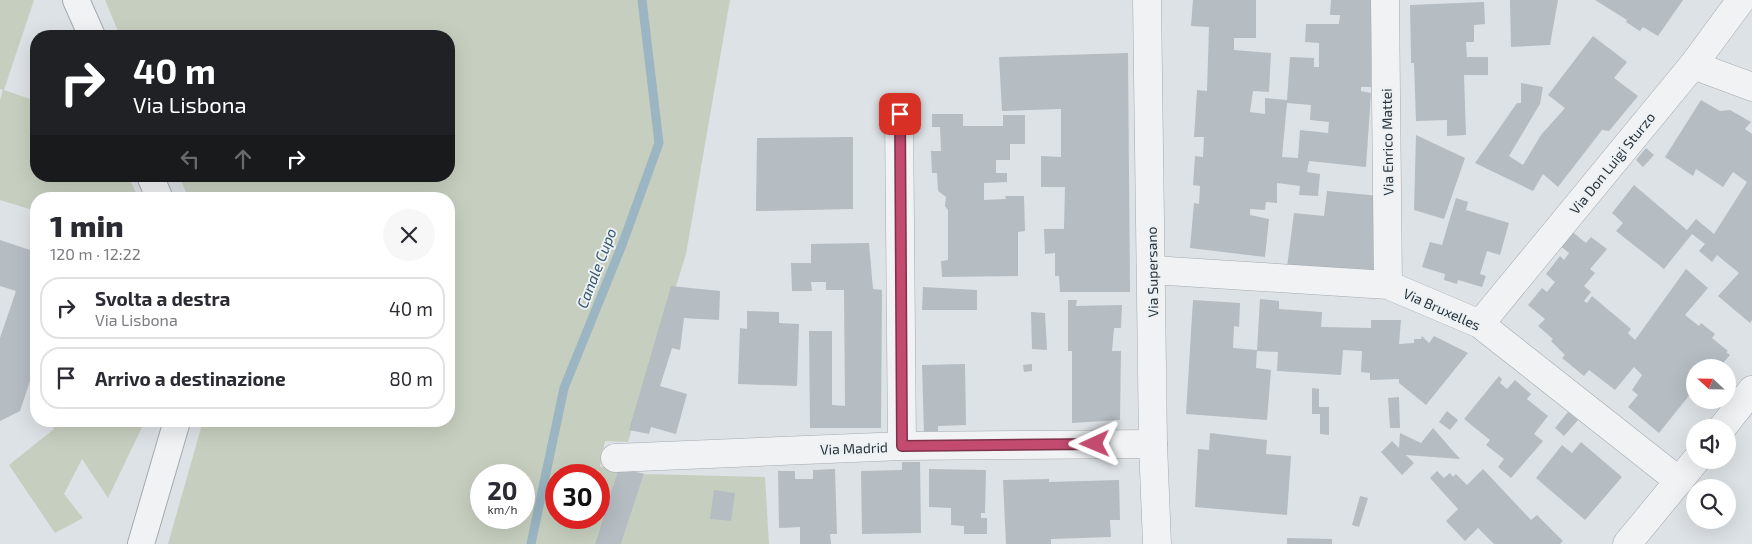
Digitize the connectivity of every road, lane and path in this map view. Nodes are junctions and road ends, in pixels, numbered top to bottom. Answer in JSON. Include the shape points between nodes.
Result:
{"nodes":[{"id":1,"x":76,"y":0,"type":"edge"},
{"id":2,"x":1147,"y":0,"type":"edge"},
{"id":3,"x":1385,"y":0,"type":"edge"},
{"id":4,"x":1740,"y":0,"type":"edge"},
{"id":5,"x":89,"y":30,"type":"edge"},
{"id":6,"x":1692,"y":66,"type":"junction"},
{"id":7,"x":1752,"y":87,"type":"edge"},
{"id":8,"x":900,"y":114,"type":"dead end"},
{"id":9,"x":1152,"y":270,"type":"junction"},
{"id":10,"x":1388,"y":284,"type":"junction"},
{"id":11,"x":1480,"y":324,"type":"junction"},
{"id":12,"x":1752,"y":390,"type":"edge"},
{"id":13,"x":1729,"y":419,"type":"edge"},
{"id":14,"x":175,"y":427,"type":"edge"},
{"id":15,"x":1153,"y":444,"type":"junction"},
{"id":16,"x":902,"y":446,"type":"junction"},
{"id":17,"x":615,"y":458,"type":"dead end"},
{"id":18,"x":1689,"y":469,"type":"edge"},
{"id":19,"x":1679,"y":481,"type":"junction"},
{"id":20,"x":141,"y":544,"type":"edge"},
{"id":21,"x":1158,"y":544,"type":"edge"},
{"id":22,"x":1627,"y":544,"type":"edge"}],
"edges":[{"from":1,"to":5,"type":"street"},
{"from":2,"to":9,"type":"street","name":"Via Supersano"},
{"from":3,"to":10,"type":"street","name":"Via Enrico Mattei"},
{"from":4,"to":6,"type":"street","name":"Via Don Luigi Sturzo"},
{"from":6,"to":7,"type":"street"},
{"from":6,"to":11,"type":"street","name":"Via Don Luigi Sturzo"},
{"from":8,"to":16,"type":"street"},
{"from":9,"to":10,"type":"street","name":"Via Bruxelles"},
{"from":9,"to":15,"type":"street","name":"Via Supersano"},
{"from":10,"to":11,"type":"street","name":"Via Bruxelles"},
{"from":11,"to":19,"type":"street","name":"Via Bruxelles"},
{"from":12,"to":13,"type":"street"},
{"from":14,"to":20,"type":"street"},
{"from":15,"to":16,"type":"street","name":"Via Madrid"},
{"from":15,"to":21,"type":"street","name":"Via Supersano"},
{"from":16,"to":17,"type":"street","name":"Via Madrid"},
{"from":18,"to":19,"type":"street"},
{"from":19,"to":22,"type":"street"}]}
